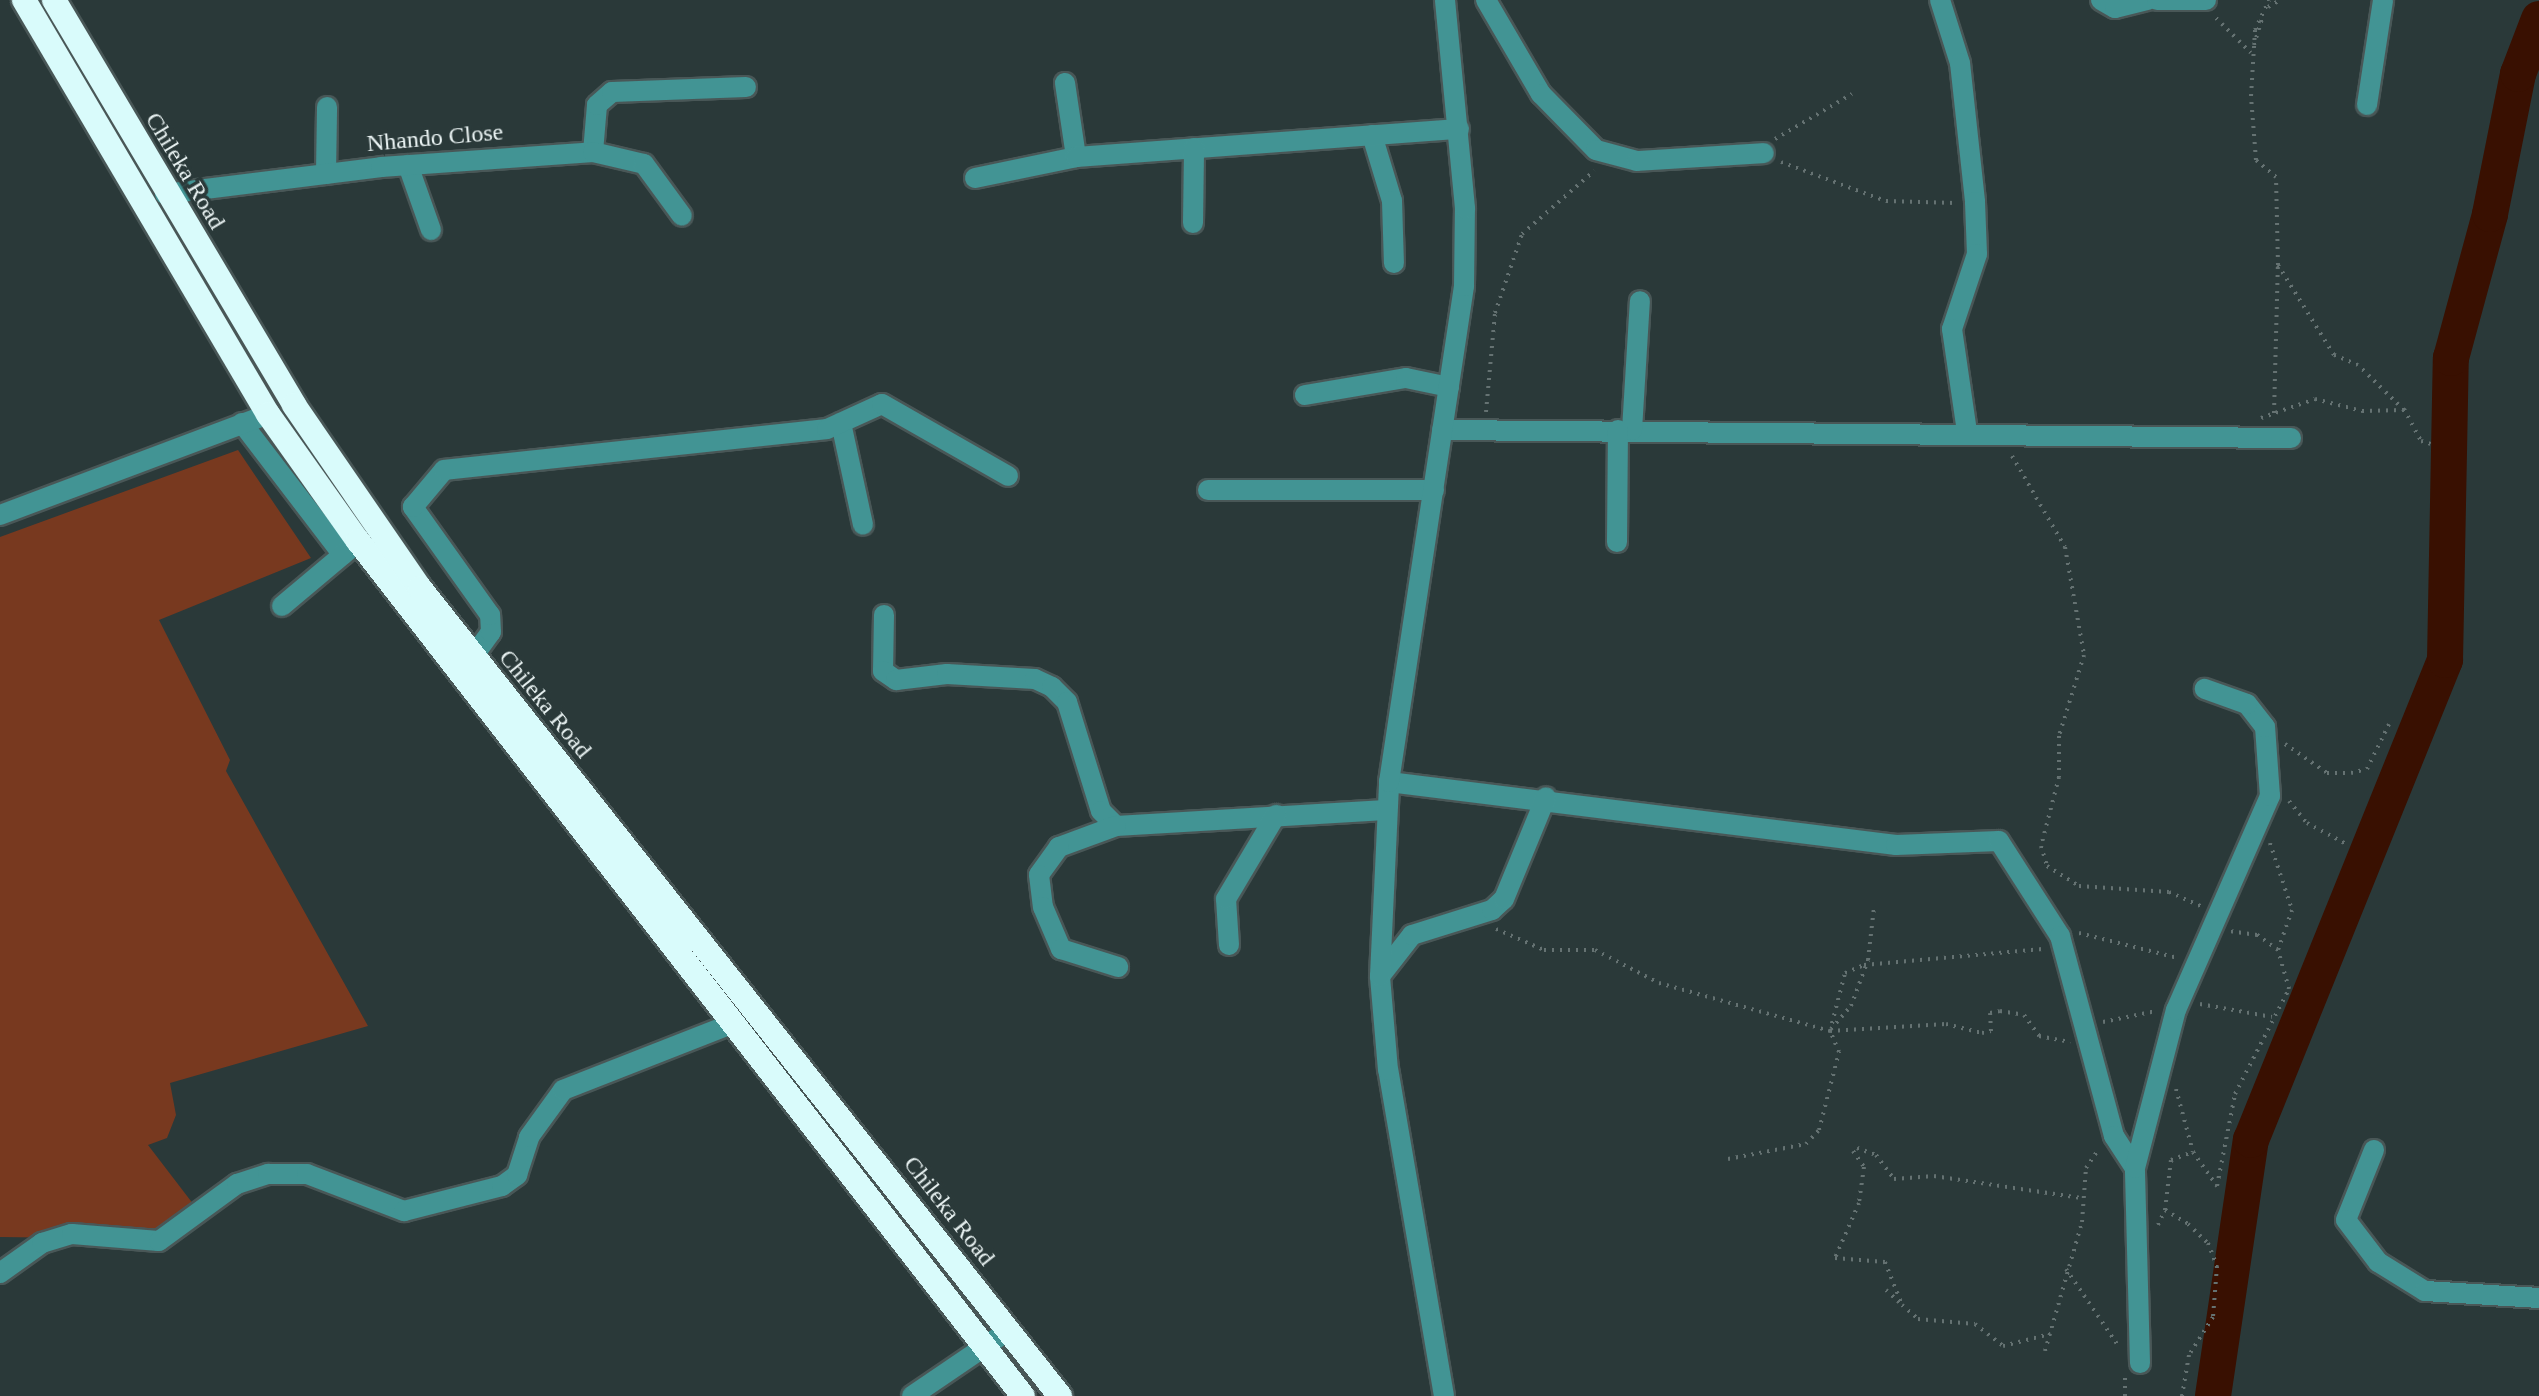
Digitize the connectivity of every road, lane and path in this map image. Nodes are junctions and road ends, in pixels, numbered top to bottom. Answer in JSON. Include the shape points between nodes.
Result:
{"nodes":[{"id":1,"x":24,"y":0,"type":"edge"},
{"id":2,"x":54,"y":0,"type":"edge"},
{"id":3,"x":1445,"y":0,"type":"edge"},
{"id":4,"x":1486,"y":0,"type":"edge"},
{"id":5,"x":1940,"y":0,"type":"edge"},
{"id":6,"x":2101,"y":0,"type":"edge"},
{"id":7,"x":2148,"y":0,"type":"edge"},
{"id":8,"x":2157,"y":0,"type":"edge"},
{"id":9,"x":2206,"y":0,"type":"edge"},
{"id":10,"x":2269,"y":0,"type":"edge"},
{"id":11,"x":2280,"y":0,"type":"edge"},
{"id":12,"x":2383,"y":0,"type":"edge"},
{"id":13,"x":2265,"y":11,"type":"junction"},
{"id":14,"x":1065,"y":83,"type":"dead end"},
{"id":15,"x":746,"y":87,"type":"dead end"},
{"id":16,"x":1852,"y":94,"type":"dead end"},
{"id":17,"x":2367,"y":105,"type":"dead end"},
{"id":18,"x":327,"y":107,"type":"dead end"},
{"id":19,"x":1459,"y":129,"type":"junction"},
{"id":20,"x":1372,"y":135,"type":"junction"},
{"id":21,"x":1194,"y":148,"type":"junction"},
{"id":22,"x":593,"y":152,"type":"junction"},
{"id":23,"x":1764,"y":153,"type":"junction"},
{"id":24,"x":1072,"y":157,"type":"junction"},
{"id":25,"x":1637,"y":161,"type":"junction"},
{"id":26,"x":408,"y":165,"type":"junction"},
{"id":27,"x":326,"y":174,"type":"junction"},
{"id":28,"x":975,"y":178,"type":"dead end"},
{"id":29,"x":165,"y":194,"type":"junction"},
{"id":30,"x":1975,"y":202,"type":"junction"},
{"id":31,"x":682,"y":216,"type":"dead end"},
{"id":32,"x":1193,"y":223,"type":"dead end"},
{"id":33,"x":431,"y":230,"type":"dead end"},
{"id":34,"x":1394,"y":263,"type":"dead end"},
{"id":35,"x":2278,"y":265,"type":"junction"},
{"id":36,"x":1640,"y":301,"type":"dead end"},
{"id":37,"x":1449,"y":387,"type":"junction"},
{"id":38,"x":1305,"y":395,"type":"dead end"},
{"id":39,"x":2404,"y":410,"type":"junction"},
{"id":40,"x":2274,"y":413,"type":"junction"},
{"id":41,"x":268,"y":414,"type":"junction"},
{"id":42,"x":242,"y":423,"type":"junction"},
{"id":43,"x":841,"y":423,"type":"junction"},
{"id":44,"x":1442,"y":430,"type":"junction"},
{"id":45,"x":1625,"y":430,"type":"junction"},
{"id":46,"x":1487,"y":431,"type":"junction"},
{"id":47,"x":1967,"y":432,"type":"junction"},
{"id":48,"x":1998,"y":434,"type":"junction"},
{"id":49,"x":2237,"y":435,"type":"junction"},
{"id":50,"x":2291,"y":438,"type":"dead end"},
{"id":51,"x":2431,"y":444,"type":"dead end"},
{"id":52,"x":1008,"y":476,"type":"dead end"},
{"id":53,"x":1208,"y":490,"type":"dead end"},
{"id":54,"x":1434,"y":490,"type":"junction"},
{"id":55,"x":0,"y":515,"type":"edge"},
{"id":56,"x":863,"y":525,"type":"dead end"},
{"id":57,"x":1617,"y":542,"type":"dead end"},
{"id":58,"x":351,"y":548,"type":"junction"},
{"id":59,"x":282,"y":606,"type":"dead end"},
{"id":60,"x":884,"y":615,"type":"dead end"},
{"id":61,"x":472,"y":658,"type":"junction"},
{"id":62,"x":2205,"y":689,"type":"dead end"},
{"id":63,"x":2389,"y":724,"type":"dead end"},
{"id":64,"x":2265,"y":727,"type":"junction"},
{"id":65,"x":1389,"y":782,"type":"junction"},
{"id":66,"x":2270,"y":789,"type":"junction"},
{"id":67,"x":1546,"y":797,"type":"junction"},
{"id":68,"x":1386,"y":810,"type":"junction"},
{"id":69,"x":1276,"y":815,"type":"junction"},
{"id":70,"x":2262,"y":822,"type":"junction"},
{"id":71,"x":1116,"y":826,"type":"junction"},
{"id":72,"x":2346,"y":844,"type":"dead end"},
{"id":73,"x":1874,"y":907,"type":"dead end"},
{"id":74,"x":1463,"y":919,"type":"junction"},
{"id":75,"x":2218,"y":924,"type":"junction"},
{"id":76,"x":2060,"y":936,"type":"junction"},
{"id":77,"x":1229,"y":945,"type":"dead end"},
{"id":78,"x":2278,"y":950,"type":"junction"},
{"id":79,"x":2196,"y":962,"type":"junction"},
{"id":80,"x":1118,"y":967,"type":"dead end"},
{"id":81,"x":1380,"y":976,"type":"junction"},
{"id":82,"x":2176,"y":1010,"type":"junction"},
{"id":83,"x":2272,"y":1017,"type":"junction"},
{"id":84,"x":731,"y":1024,"type":"junction"},
{"id":85,"x":2089,"y":1029,"type":"junction"},
{"id":86,"x":1830,"y":1031,"type":"junction"},
{"id":87,"x":2094,"y":1052,"type":"junction"},
{"id":88,"x":2169,"y":1060,"type":"junction"},
{"id":89,"x":2114,"y":1136,"type":"junction"},
{"id":90,"x":2374,"y":1150,"type":"dead end"},
{"id":91,"x":2193,"y":1152,"type":"junction"},
{"id":92,"x":1728,"y":1159,"type":"dead end"},
{"id":93,"x":2135,"y":1168,"type":"junction"},
{"id":94,"x":2081,"y":1198,"type":"junction"},
{"id":95,"x":2165,"y":1210,"type":"junction"},
{"id":96,"x":2153,"y":1234,"type":"dead end"},
{"id":97,"x":2066,"y":1269,"type":"junction"},
{"id":98,"x":0,"y":1273,"type":"edge"},
{"id":99,"x":1886,"y":1290,"type":"dead end"},
{"id":100,"x":2539,"y":1298,"type":"edge"},
{"id":101,"x":1902,"y":1305,"type":"junction"},
{"id":102,"x":1006,"y":1332,"type":"junction"},
{"id":103,"x":2050,"y":1334,"type":"junction"},
{"id":104,"x":984,"y":1350,"type":"junction"},
{"id":105,"x":2045,"y":1351,"type":"dead end"},
{"id":106,"x":2140,"y":1363,"type":"joint"},
{"id":107,"x":912,"y":1396,"type":"edge"},
{"id":108,"x":1023,"y":1396,"type":"edge"},
{"id":109,"x":1060,"y":1396,"type":"edge"},
{"id":110,"x":1444,"y":1396,"type":"edge"},
{"id":111,"x":2182,"y":1396,"type":"edge"}],
"edges":[{"from":1,"to":41,"type":"highway","name":"Chileka Road"},
{"from":2,"to":29,"type":"highway","name":"Chileka Road"},
{"from":3,"to":19,"type":"street"},
{"from":4,"to":25,"type":"street","via":[[1541,94],[1572,129],[1596,150]]},
{"from":5,"to":30,"type":"street","via":[[1960,63]]},
{"from":6,"to":7,"type":"street","via":[[2115,8]]},
{"from":8,"to":9,"type":"street"},
{"from":10,"to":13,"type":"path"},
{"from":11,"to":13,"type":"path"},
{"from":12,"to":17,"type":"street"},
{"from":13,"to":35,"type":"path","via":[[2251,50],[2256,160],[2276,177]]},
{"from":14,"to":24,"type":"street"},
{"from":15,"to":22,"type":"street","via":[[612,92],[597,105]]},
{"from":16,"to":23,"type":"path","via":[[1783,130]]},
{"from":18,"to":27,"type":"street"},
{"from":19,"to":20,"type":"street"},
{"from":19,"to":37,"type":"street","via":[[1464,286]]},
{"from":20,"to":21,"type":"street"},
{"from":20,"to":34,"type":"street","via":[[1392,201]]},
{"from":21,"to":24,"type":"street"},
{"from":21,"to":32,"type":"street"},
{"from":22,"to":26,"type":"street","name":"Nhando Close"},
{"from":22,"to":31,"type":"street","name":"Nhando Close","via":[[644,164]]},
{"from":23,"to":25,"type":"street"},
{"from":23,"to":30,"type":"path","via":[[1886,201]]},
{"from":24,"to":28,"type":"street"},
{"from":25,"to":46,"type":"path","via":[[1592,172],[1522,234],[1495,313]]},
{"from":26,"to":27,"type":"street","name":"Nhando Close"},
{"from":26,"to":33,"type":"street"},
{"from":27,"to":29,"type":"street","name":"Nhando Close"},
{"from":29,"to":61,"type":"highway","name":"Chileka Road","via":[[294,405]]},
{"from":30,"to":47,"type":"street","via":[[1977,254],[1952,329]]},
{"from":35,"to":39,"type":"path","via":[[2334,355],[2380,385]]},
{"from":35,"to":40,"type":"path"},
{"from":36,"to":45,"type":"street"},
{"from":37,"to":38,"type":"street","via":[[1406,378]]},
{"from":37,"to":44,"type":"street"},
{"from":39,"to":40,"type":"path","via":[[2362,411],[2315,399]]},
{"from":39,"to":51,"type":"path","via":[[2421,441]]},
{"from":40,"to":49,"type":"path"},
{"from":41,"to":42,"type":"street"},
{"from":41,"to":58,"type":"highway","name":"Chileka Road"},
{"from":42,"to":55,"type":"street"},
{"from":42,"to":58,"type":"street"},
{"from":43,"to":52,"type":"street","via":[[891,405]]},
{"from":43,"to":56,"type":"street"},
{"from":43,"to":61,"type":"street","via":[[751,440],[444,470],[413,507],[490,615],[491,632]]},
{"from":44,"to":46,"type":"street"},
{"from":44,"to":54,"type":"street"},
{"from":45,"to":46,"type":"street"},
{"from":45,"to":47,"type":"street"},
{"from":45,"to":57,"type":"street"},
{"from":47,"to":48,"type":"street"},
{"from":48,"to":49,"type":"street"},
{"from":48,"to":75,"type":"path","via":[[2065,547],[2084,655],[2059,736],[2059,777],[2041,846],[2047,866],[2079,886],[2169,892],[2197,903]]},
{"from":49,"to":50,"type":"street"},
{"from":53,"to":54,"type":"street"},
{"from":54,"to":65,"type":"street"},
{"from":58,"to":59,"type":"street"},
{"from":58,"to":84,"type":"highway","name":"Chileka Road"},
{"from":60,"to":71,"type":"street","via":[[883,671],[896,680],[947,674],[1035,679],[1052,687],[1067,702],[1101,811]]},
{"from":61,"to":102,"type":"highway","name":"Chileka Road"},
{"from":62,"to":64,"type":"street","via":[[2247,704]]},
{"from":63,"to":64,"type":"path","via":[[2367,769],[2351,773],[2327,773]]},
{"from":64,"to":66,"type":"street"},
{"from":65,"to":67,"type":"street"},
{"from":65,"to":68,"type":"street"},
{"from":66,"to":70,"type":"street"},
{"from":66,"to":72,"type":"path","via":[[2302,810],[2307,823]]},
{"from":67,"to":74,"type":"street","via":[[1504,899]]},
{"from":67,"to":76,"type":"street","via":[[1896,845],[1999,841]]},
{"from":68,"to":69,"type":"street"},
{"from":68,"to":81,"type":"street"},
{"from":69,"to":71,"type":"street"},
{"from":69,"to":77,"type":"street","via":[[1226,899]]},
{"from":70,"to":75,"type":"street"},
{"from":70,"to":78,"type":"path","via":[[2292,910]]},
{"from":71,"to":80,"type":"street","via":[[1059,847],[1039,875],[1043,907],[1061,949]]},
{"from":73,"to":86,"type":"path","via":[[1868,960],[1851,1006]]},
{"from":74,"to":81,"type":"street","via":[[1412,935]]},
{"from":74,"to":86,"type":"path","via":[[1544,950],[1595,950],[1659,983]]},
{"from":75,"to":78,"type":"path"},
{"from":75,"to":79,"type":"street"},
{"from":76,"to":79,"type":"path","via":[[2132,940]]},
{"from":76,"to":85,"type":"street"},
{"from":76,"to":86,"type":"path","via":[[2047,949],[1864,965],[1845,973],[1836,989]]},
{"from":78,"to":83,"type":"path","via":[[2289,989]]},
{"from":79,"to":82,"type":"street"},
{"from":81,"to":110,"type":"street","via":[[1388,1070]]},
{"from":82,"to":83,"type":"path","via":[[2216,1004]]},
{"from":82,"to":85,"type":"path"},
{"from":82,"to":88,"type":"street"},
{"from":83,"to":91,"type":"path","via":[[2235,1094],[2217,1186]]},
{"from":84,"to":98,"type":"street","via":[[563,1090],[529,1137],[517,1175],[502,1186],[404,1211],[307,1174],[268,1174],[237,1184],[159,1241],[72,1234],[42,1243]]},
{"from":84,"to":104,"type":"highway","name":"Chileka Road"},
{"from":85,"to":87,"type":"street"},
{"from":86,"to":87,"type":"path","via":[[1946,1024],[1982,1033],[1991,1031],[1990,1013],[2000,1011],[2024,1015],[2039,1036]]},
{"from":86,"to":92,"type":"path","via":[[1839,1052],[1819,1130],[1806,1144]]},
{"from":87,"to":89,"type":"street"},
{"from":88,"to":91,"type":"path"},
{"from":88,"to":93,"type":"street"},
{"from":89,"to":93,"type":"street"},
{"from":89,"to":94,"type":"path","via":[[2092,1156]]},
{"from":90,"to":100,"type":"street","via":[[2346,1220],[2378,1262],[2425,1291]]},
{"from":91,"to":95,"type":"path","via":[[2171,1160]]},
{"from":93,"to":106,"type":"street"},
{"from":94,"to":97,"type":"path","via":[[2082,1222]]},
{"from":94,"to":101,"type":"path","via":[[1934,1176],[1894,1179],[1876,1155],[1855,1149],[1864,1167],[1859,1203],[1835,1258],[1885,1262]]},
{"from":95,"to":96,"type":"path"},
{"from":95,"to":111,"type":"path","via":[[2208,1243],[2217,1266],[2213,1317],[2189,1355]]},
{"from":97,"to":103,"type":"path"},
{"from":97,"to":106,"type":"path","via":[[2123,1354]]},
{"from":99,"to":101,"type":"path"},
{"from":101,"to":103,"type":"path","via":[[1918,1319],[1975,1324],[2003,1346]]},
{"from":102,"to":104,"type":"street"},
{"from":102,"to":109,"type":"highway","name":"Chileka Road"},
{"from":103,"to":105,"type":"path"},
{"from":104,"to":107,"type":"street"},
{"from":104,"to":108,"type":"highway","name":"Chileka Road"}]}
